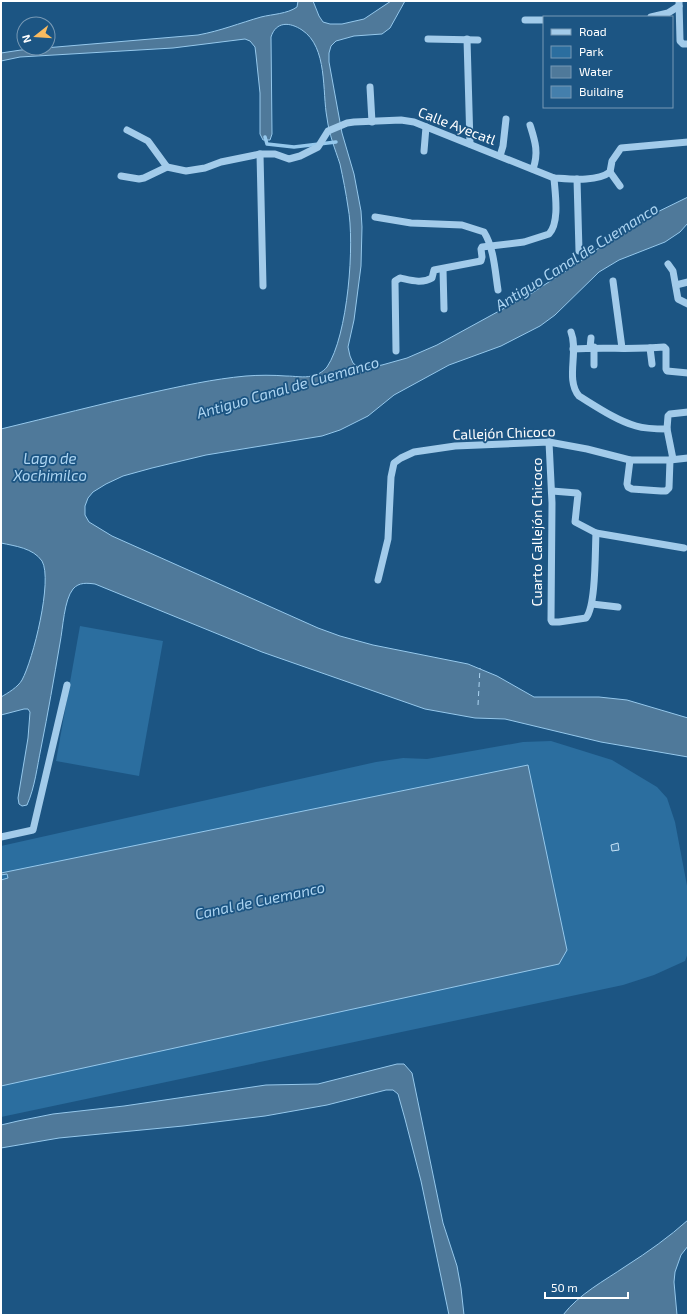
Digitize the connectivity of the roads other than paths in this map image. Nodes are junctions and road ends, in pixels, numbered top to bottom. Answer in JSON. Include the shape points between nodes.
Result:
{"nodes":[{"id":1,"x":679,"y":4,"type":"edge"},
{"id":2,"x":655,"y":16,"type":"edge"},
{"id":3,"x":525,"y":20,"type":"dead end"},
{"id":4,"x":543,"y":20,"type":"edge"},
{"id":5,"x":428,"y":39,"type":"dead end"},
{"id":6,"x":467,"y":39,"type":"junction"},
{"id":7,"x":478,"y":40,"type":"dead end"},
{"id":8,"x":688,"y":44,"type":"edge"},
{"id":9,"x":370,"y":87,"type":"dead end"},
{"id":10,"x":506,"y":119,"type":"dead end"},
{"id":11,"x":372,"y":122,"type":"junction"},
{"id":12,"x":530,"y":125,"type":"dead end"},
{"id":13,"x":426,"y":127,"type":"junction"},
{"id":14,"x":127,"y":130,"type":"dead end"},
{"id":15,"x":688,"y":142,"type":"edge"},
{"id":16,"x":470,"y":144,"type":"junction"},
{"id":17,"x":424,"y":151,"type":"dead end"},
{"id":18,"x":260,"y":154,"type":"junction"},
{"id":19,"x":500,"y":156,"type":"junction"},
{"id":20,"x":167,"y":167,"type":"junction"},
{"id":21,"x":533,"y":169,"type":"junction"},
{"id":22,"x":610,"y":172,"type":"junction"},
{"id":23,"x":121,"y":176,"type":"dead end"},
{"id":24,"x":554,"y":178,"type":"junction"},
{"id":25,"x":577,"y":179,"type":"junction"},
{"id":26,"x":620,"y":186,"type":"dead end"},
{"id":27,"x":375,"y":217,"type":"dead end"},
{"id":28,"x":490,"y":246,"type":"junction"},
{"id":29,"x":579,"y":251,"type":"dead end"},
{"id":30,"x":668,"y":264,"type":"dead end"},
{"id":31,"x":443,"y":269,"type":"junction"},
{"id":32,"x":613,"y":281,"type":"dead end"},
{"id":33,"x":688,"y":282,"type":"edge"},
{"id":34,"x":676,"y":285,"type":"junction"},
{"id":35,"x":263,"y":286,"type":"dead end"},
{"id":36,"x":498,"y":290,"type":"dead end"},
{"id":37,"x":688,"y":304,"type":"edge"},
{"id":38,"x":444,"y":309,"type":"dead end"},
{"id":39,"x":571,"y":332,"type":"dead end"},
{"id":40,"x":591,"y":338,"type":"dead end"},
{"id":41,"x":592,"y":348,"type":"junction"},
{"id":42,"x":622,"y":348,"type":"junction"},
{"id":43,"x":650,"y":348,"type":"junction"},
{"id":44,"x":573,"y":349,"type":"junction"},
{"id":45,"x":396,"y":351,"type":"dead end"},
{"id":46,"x":594,"y":364,"type":"dead end"},
{"id":47,"x":652,"y":364,"type":"dead end"},
{"id":48,"x":688,"y":373,"type":"edge"},
{"id":49,"x":688,"y":412,"type":"edge"},
{"id":50,"x":667,"y":429,"type":"junction"},
{"id":51,"x":549,"y":442,"type":"junction"},
{"id":52,"x":688,"y":458,"type":"edge"},
{"id":53,"x":630,"y":460,"type":"junction"},
{"id":54,"x":672,"y":460,"type":"junction"},
{"id":55,"x":552,"y":491,"type":"junction"},
{"id":56,"x":596,"y":533,"type":"junction"},
{"id":57,"x":684,"y":548,"type":"dead end"},
{"id":58,"x":378,"y":580,"type":"dead end"},
{"id":59,"x":592,"y":604,"type":"junction"},
{"id":60,"x":618,"y":607,"type":"dead end"},
{"id":61,"x":67,"y":685,"type":"dead end"},
{"id":62,"x":1,"y":838,"type":"edge"}],
"edges":[{"from":1,"to":2,"type":"street","via":[[668,13]]},
{"from":1,"to":8,"type":"street","via":[[680,42]]},
{"from":3,"to":4,"type":"street"},
{"from":5,"to":6,"type":"street"},
{"from":6,"to":7,"type":"street"},
{"from":6,"to":16,"type":"street"},
{"from":9,"to":11,"type":"street"},
{"from":10,"to":19,"type":"street"},
{"from":11,"to":13,"type":"street","name":"Calle Ayecatl","via":[[401,120]]},
{"from":11,"to":18,"type":"street","name":"Calle Ayecatl","via":[[347,123],[328,131],[320,143],[300,156],[290,159],[275,154]]},
{"from":12,"to":21,"type":"street","via":[[537,159]]},
{"from":13,"to":16,"type":"street","name":"Calle Ayecatl"},
{"from":13,"to":17,"type":"street"},
{"from":14,"to":20,"type":"street","via":[[148,141]]},
{"from":15,"to":22,"type":"street","via":[[621,148],[612,161]]},
{"from":16,"to":19,"type":"street","name":"Calle Ayecatl"},
{"from":18,"to":20,"type":"street","via":[[186,172]]},
{"from":18,"to":35,"type":"street"},
{"from":19,"to":21,"type":"street","name":"Calle Ayecatl"},
{"from":20,"to":23,"type":"street","via":[[139,179]]},
{"from":21,"to":24,"type":"street","name":"Calle Ayecatl"},
{"from":22,"to":25,"type":"street","via":[[605,176]]},
{"from":22,"to":26,"type":"street"},
{"from":24,"to":25,"type":"street"},
{"from":24,"to":28,"type":"street","via":[[556,216],[549,234],[524,242]]},
{"from":25,"to":29,"type":"street"},
{"from":27,"to":28,"type":"street","via":[[411,223],[462,225],[484,232]]},
{"from":28,"to":31,"type":"street","via":[[482,247],[481,261]]},
{"from":28,"to":36,"type":"street"},
{"from":30,"to":34,"type":"street","via":[[673,271]]},
{"from":31,"to":38,"type":"street"},
{"from":31,"to":45,"type":"street","via":[[434,270],[432,278],[428,280],[400,278],[395,282]]},
{"from":32,"to":42,"type":"street"},
{"from":33,"to":34,"type":"street"},
{"from":34,"to":37,"type":"street","via":[[678,299]]},
{"from":39,"to":44,"type":"street"},
{"from":40,"to":41,"type":"street"},
{"from":41,"to":42,"type":"street"},
{"from":41,"to":44,"type":"street"},
{"from":41,"to":46,"type":"street"},
{"from":42,"to":43,"type":"street"},
{"from":43,"to":47,"type":"street"},
{"from":43,"to":48,"type":"street","via":[[666,349],[668,371]]},
{"from":44,"to":50,"type":"street","via":[[573,385],[579,396],[624,422]]},
{"from":49,"to":50,"type":"street","via":[[670,414]]},
{"from":50,"to":54,"type":"street"},
{"from":51,"to":53,"type":"street","name":"Callejón Chicoco"},
{"from":51,"to":55,"type":"street","name":"Cuarto Callejón Chicoco"},
{"from":51,"to":58,"type":"street","name":"Callejón Chicoco","via":[[455,446],[414,452],[394,463],[388,538]]},
{"from":52,"to":54,"type":"street","name":"Callejón Chicoco"},
{"from":53,"to":54,"type":"street","name":"Callejón Chicoco"},
{"from":53,"to":54,"type":"street","via":[[628,487],[662,491],[668,488]]},
{"from":55,"to":56,"type":"street","via":[[577,492],[575,522]]},
{"from":55,"to":59,"type":"street","name":"Cuarto Callejón Chicoco","via":[[551,620],[559,622],[586,618]]},
{"from":56,"to":57,"type":"street"},
{"from":56,"to":59,"type":"street"},
{"from":59,"to":60,"type":"street"},
{"from":61,"to":62,"type":"street","via":[[33,830]]}]}
